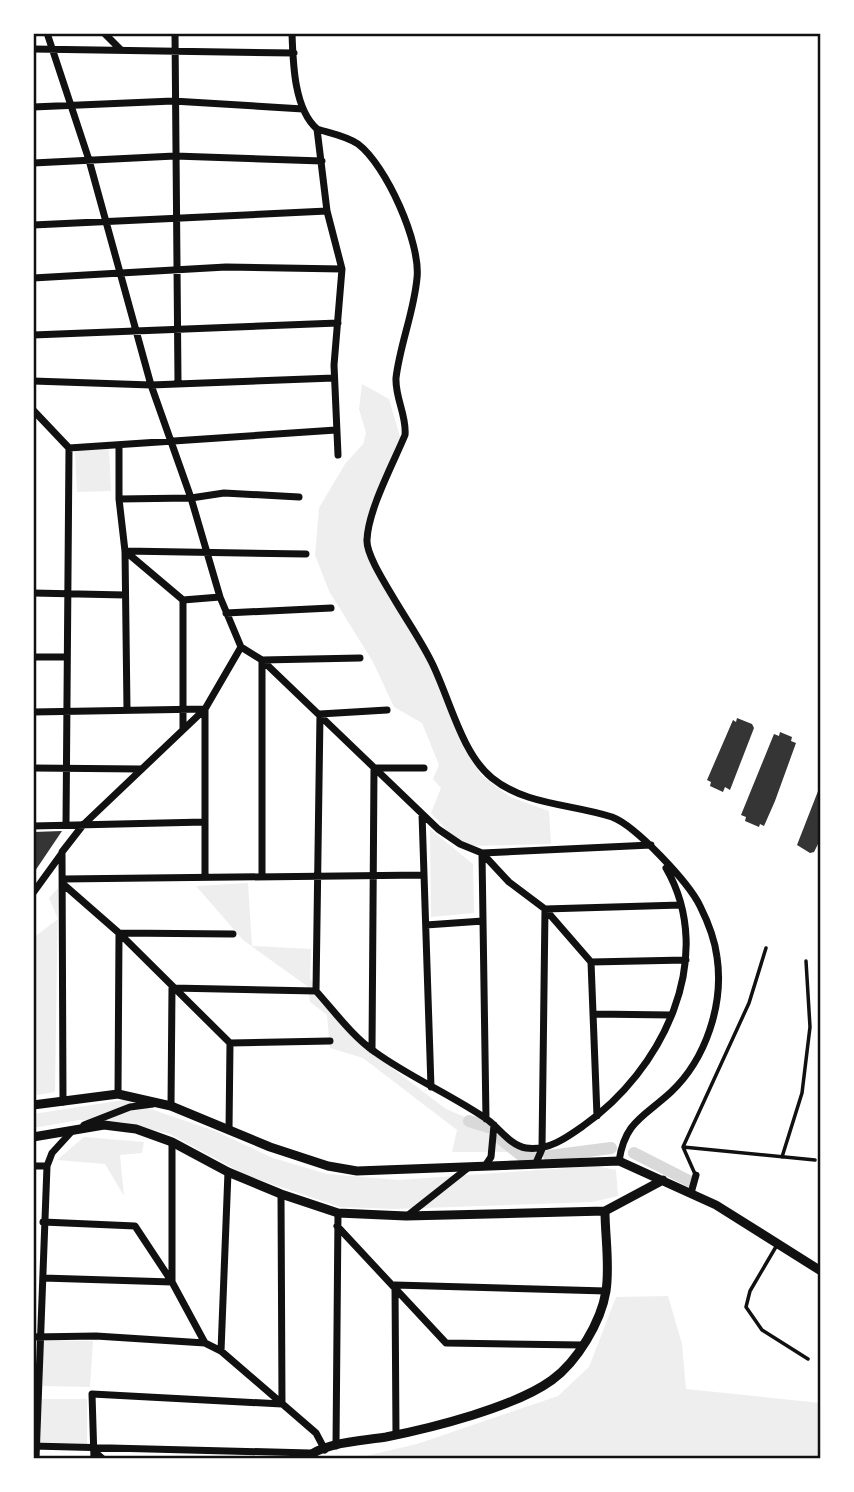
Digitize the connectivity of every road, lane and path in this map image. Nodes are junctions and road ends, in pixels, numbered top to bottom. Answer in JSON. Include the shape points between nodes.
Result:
{"nodes":[{"id":1,"x":47,"y":33,"type":"edge"},
{"id":2,"x":104,"y":33,"type":"edge"},
{"id":3,"x":175,"y":33,"type":"edge"},
{"id":4,"x":292,"y":33,"type":"edge"},
{"id":5,"x":33,"y":49,"type":"edge"},
{"id":6,"x":50,"y":49,"type":"junction"},
{"id":7,"x":120,"y":49,"type":"junction"},
{"id":8,"x":175,"y":51,"type":"junction"},
{"id":9,"x":294,"y":53,"type":"junction"},
{"id":10,"x":173,"y":101,"type":"junction"},
{"id":11,"x":71,"y":104,"type":"junction"},
{"id":12,"x":33,"y":107,"type":"edge"},
{"id":13,"x":303,"y":109,"type":"junction"},
{"id":14,"x":317,"y":129,"type":"junction"},
{"id":15,"x":175,"y":156,"type":"junction"},
{"id":16,"x":89,"y":160,"type":"junction"},
{"id":17,"x":322,"y":161,"type":"junction"},
{"id":18,"x":33,"y":163,"type":"edge"},
{"id":19,"x":327,"y":211,"type":"junction"},
{"id":20,"x":178,"y":219,"type":"junction"},
{"id":21,"x":105,"y":222,"type":"junction"},
{"id":22,"x":33,"y":225,"type":"edge"},
{"id":23,"x":176,"y":269,"type":"junction"},
{"id":24,"x":342,"y":269,"type":"junction"},
{"id":25,"x":119,"y":273,"type":"junction"},
{"id":26,"x":33,"y":278,"type":"edge"},
{"id":27,"x":338,"y":323,"type":"junction"},
{"id":28,"x":178,"y":327,"type":"junction"},
{"id":29,"x":136,"y":330,"type":"junction"},
{"id":30,"x":33,"y":335,"type":"edge"},
{"id":31,"x":334,"y":378,"type":"junction"},
{"id":32,"x":33,"y":381,"type":"edge"},
{"id":33,"x":178,"y":382,"type":"junction"},
{"id":34,"x":151,"y":385,"type":"junction"},
{"id":35,"x":33,"y":410,"type":"edge"},
{"id":36,"x":337,"y":430,"type":"junction"},
{"id":37,"x":172,"y":441,"type":"junction"},
{"id":38,"x":69,"y":447,"type":"junction"},
{"id":39,"x":119,"y":447,"type":"junction"},
{"id":40,"x":338,"y":454,"type":"dead end"},
{"id":41,"x":299,"y":497,"type":"dead end"},
{"id":42,"x":191,"y":498,"type":"junction"},
{"id":43,"x":120,"y":499,"type":"junction"},
{"id":44,"x":125,"y":551,"type":"junction"},
{"id":45,"x":207,"y":554,"type":"junction"},
{"id":46,"x":306,"y":554,"type":"dead end"},
{"id":47,"x":33,"y":593,"type":"edge"},
{"id":48,"x":68,"y":594,"type":"junction"},
{"id":49,"x":125,"y":595,"type":"junction"},
{"id":50,"x":220,"y":597,"type":"junction"},
{"id":51,"x":183,"y":600,"type":"junction"},
{"id":52,"x":331,"y":608,"type":"dead end"},
{"id":53,"x":226,"y":613,"type":"junction"},
{"id":54,"x":241,"y":647,"type":"junction"},
{"id":55,"x":33,"y":657,"type":"edge"},
{"id":56,"x":67,"y":657,"type":"junction"},
{"id":57,"x":360,"y":658,"type":"dead end"},
{"id":58,"x":262,"y":660,"type":"junction"},
{"id":59,"x":185,"y":709,"type":"junction"},
{"id":60,"x":205,"y":709,"type":"junction"},
{"id":61,"x":127,"y":710,"type":"junction"},
{"id":62,"x":387,"y":710,"type":"dead end"},
{"id":63,"x":33,"y":712,"type":"edge"},
{"id":64,"x":65,"y":712,"type":"junction"},
{"id":65,"x":320,"y":713,"type":"junction"},
{"id":66,"x":183,"y":728,"type":"junction"},
{"id":67,"x":33,"y":768,"type":"edge"},
{"id":68,"x":65,"y":768,"type":"junction"},
{"id":69,"x":374,"y":768,"type":"junction"},
{"id":70,"x":424,"y":768,"type":"dead end"},
{"id":71,"x":141,"y":769,"type":"junction"},
{"id":72,"x":422,"y":814,"type":"junction"},
{"id":73,"x":205,"y":822,"type":"junction"},
{"id":74,"x":66,"y":825,"type":"junction"},
{"id":75,"x":83,"y":825,"type":"junction"},
{"id":76,"x":33,"y":826,"type":"edge"},
{"id":77,"x":651,"y":845,"type":"junction"},
{"id":78,"x":62,"y":852,"type":"junction"},
{"id":79,"x":482,"y":853,"type":"junction"},
{"id":80,"x":661,"y":860,"type":"junction"},
{"id":81,"x":373,"y":875,"type":"junction"},
{"id":82,"x":424,"y":875,"type":"junction"},
{"id":83,"x":262,"y":876,"type":"junction"},
{"id":84,"x":317,"y":876,"type":"junction"},
{"id":85,"x":205,"y":877,"type":"junction"},
{"id":86,"x":63,"y":881,"type":"junction"},
{"id":87,"x":33,"y":893,"type":"edge"},
{"id":88,"x":681,"y":905,"type":"junction"},
{"id":89,"x":545,"y":909,"type":"junction"},
{"id":90,"x":483,"y":920,"type":"junction"},
{"id":91,"x":426,"y":925,"type":"junction"},
{"id":92,"x":119,"y":933,"type":"junction"},
{"id":93,"x":233,"y":933,"type":"dead end"},
{"id":94,"x":766,"y":948,"type":"dead end"},
{"id":95,"x":686,"y":960,"type":"junction"},
{"id":96,"x":807,"y":961,"type":"dead end"},
{"id":97,"x":591,"y":962,"type":"junction"},
{"id":98,"x":172,"y":988,"type":"junction"},
{"id":99,"x":316,"y":991,"type":"junction"},
{"id":100,"x":593,"y":1014,"type":"junction"},
{"id":101,"x":671,"y":1015,"type":"junction"},
{"id":102,"x":330,"y":1041,"type":"dead end"},
{"id":103,"x":230,"y":1043,"type":"junction"},
{"id":104,"x":372,"y":1051,"type":"junction"},
{"id":105,"x":431,"y":1087,"type":"junction"},
{"id":106,"x":118,"y":1094,"type":"junction"},
{"id":107,"x":63,"y":1102,"type":"junction"},
{"id":108,"x":159,"y":1103,"type":"junction"},
{"id":109,"x":33,"y":1105,"type":"edge"},
{"id":110,"x":171,"y":1106,"type":"junction"},
{"id":111,"x":597,"y":1116,"type":"junction"},
{"id":112,"x":486,"y":1119,"type":"junction"},
{"id":113,"x":494,"y":1125,"type":"junction"},
{"id":114,"x":73,"y":1130,"type":"junction"},
{"id":115,"x":229,"y":1130,"type":"junction"},
{"id":116,"x":33,"y":1137,"type":"edge"},
{"id":117,"x":172,"y":1142,"type":"junction"},
{"id":118,"x":683,"y":1147,"type":"junction"},
{"id":119,"x":542,"y":1149,"type":"junction"},
{"id":120,"x":782,"y":1157,"type":"junction"},
{"id":121,"x":815,"y":1160,"type":"dead end"},
{"id":122,"x":619,"y":1161,"type":"junction"},
{"id":123,"x":536,"y":1163,"type":"junction"},
{"id":124,"x":33,"y":1166,"type":"edge"},
{"id":125,"x":47,"y":1166,"type":"junction"},
{"id":126,"x":485,"y":1166,"type":"junction"},
{"id":127,"x":469,"y":1167,"type":"junction"},
{"id":128,"x":228,"y":1172,"type":"junction"},
{"id":129,"x":696,"y":1175,"type":"joint"},
{"id":130,"x":663,"y":1180,"type":"junction"},
{"id":131,"x":691,"y":1193,"type":"junction"},
{"id":132,"x":281,"y":1194,"type":"junction"},
{"id":133,"x":605,"y":1211,"type":"junction"},
{"id":134,"x":338,"y":1213,"type":"junction"},
{"id":135,"x":406,"y":1216,"type":"junction"},
{"id":136,"x":43,"y":1222,"type":"junction"},
{"id":137,"x":337,"y":1226,"type":"junction"},
{"id":138,"x":778,"y":1244,"type":"junction"},
{"id":139,"x":821,"y":1271,"type":"edge"},
{"id":140,"x":43,"y":1278,"type":"junction"},
{"id":141,"x":172,"y":1282,"type":"junction"},
{"id":142,"x":395,"y":1285,"type":"junction"},
{"id":143,"x":606,"y":1291,"type":"junction"},
{"id":144,"x":36,"y":1337,"type":"edge"},
{"id":145,"x":205,"y":1343,"type":"junction"},
{"id":146,"x":583,"y":1345,"type":"junction"},
{"id":147,"x":222,"y":1351,"type":"junction"},
{"id":148,"x":808,"y":1359,"type":"dead end"},
{"id":149,"x":282,"y":1404,"type":"junction"},
{"id":150,"x":396,"y":1435,"type":"junction"},
{"id":151,"x":35,"y":1446,"type":"edge"},
{"id":152,"x":336,"y":1446,"type":"junction"},
{"id":153,"x":325,"y":1450,"type":"junction"},
{"id":154,"x":94,"y":1453,"type":"edge"},
{"id":155,"x":308,"y":1456,"type":"edge"},
{"id":156,"x":36,"y":1459,"type":"edge"},
{"id":157,"x":103,"y":1459,"type":"edge"}],
"edges":[{"from":1,"to":6,"type":"street"},
{"from":2,"to":7,"type":"street"},
{"from":3,"to":8,"type":"street"},
{"from":4,"to":9,"type":"street"},
{"from":5,"to":6,"type":"street"},
{"from":6,"to":7,"type":"street"},
{"from":6,"to":11,"type":"street"},
{"from":7,"to":8,"type":"street"},
{"from":8,"to":9,"type":"street"},
{"from":8,"to":10,"type":"street"},
{"from":9,"to":13,"type":"street"},
{"from":10,"to":11,"type":"street"},
{"from":10,"to":13,"type":"street"},
{"from":10,"to":15,"type":"street"},
{"from":11,"to":12,"type":"street"},
{"from":11,"to":16,"type":"street"},
{"from":13,"to":14,"type":"street"},
{"from":14,"to":17,"type":"street"},
{"from":14,"to":77,"type":"street","via":[[357,143],[379,168],[412,240],[418,276],[396,379],[405,435],[367,541],[382,578],[432,662],[476,760],[491,778],[526,797],[615,818]]},
{"from":15,"to":16,"type":"street"},
{"from":15,"to":17,"type":"street"},
{"from":15,"to":20,"type":"street"},
{"from":16,"to":18,"type":"street"},
{"from":16,"to":21,"type":"street"},
{"from":17,"to":19,"type":"street"},
{"from":19,"to":20,"type":"street"},
{"from":19,"to":24,"type":"street"},
{"from":20,"to":21,"type":"street"},
{"from":20,"to":23,"type":"street"},
{"from":21,"to":22,"type":"street"},
{"from":21,"to":25,"type":"street"},
{"from":23,"to":24,"type":"street"},
{"from":23,"to":25,"type":"street"},
{"from":23,"to":28,"type":"street"},
{"from":24,"to":27,"type":"street"},
{"from":25,"to":26,"type":"street"},
{"from":25,"to":29,"type":"street"},
{"from":27,"to":28,"type":"street"},
{"from":27,"to":31,"type":"street"},
{"from":28,"to":29,"type":"street"},
{"from":28,"to":33,"type":"street"},
{"from":29,"to":30,"type":"street"},
{"from":29,"to":34,"type":"street"},
{"from":31,"to":33,"type":"street"},
{"from":31,"to":36,"type":"street"},
{"from":32,"to":34,"type":"street"},
{"from":33,"to":34,"type":"street"},
{"from":34,"to":37,"type":"street"},
{"from":35,"to":38,"type":"street"},
{"from":36,"to":37,"type":"street"},
{"from":36,"to":40,"type":"street"},
{"from":37,"to":39,"type":"street"},
{"from":37,"to":42,"type":"street"},
{"from":38,"to":39,"type":"street"},
{"from":38,"to":48,"type":"street"},
{"from":39,"to":43,"type":"street"},
{"from":41,"to":42,"type":"street","via":[[224,493]]},
{"from":42,"to":43,"type":"street"},
{"from":42,"to":45,"type":"street"},
{"from":43,"to":44,"type":"street"},
{"from":44,"to":45,"type":"street"},
{"from":44,"to":49,"type":"street"},
{"from":44,"to":51,"type":"street"},
{"from":45,"to":46,"type":"street"},
{"from":45,"to":50,"type":"street"},
{"from":47,"to":48,"type":"street"},
{"from":48,"to":49,"type":"street"},
{"from":48,"to":56,"type":"street"},
{"from":49,"to":61,"type":"street"},
{"from":50,"to":51,"type":"street"},
{"from":50,"to":53,"type":"street"},
{"from":51,"to":59,"type":"street"},
{"from":52,"to":53,"type":"street"},
{"from":53,"to":54,"type":"street"},
{"from":54,"to":58,"type":"street"},
{"from":54,"to":60,"type":"street"},
{"from":55,"to":56,"type":"street"},
{"from":56,"to":64,"type":"street"},
{"from":57,"to":58,"type":"street"},
{"from":58,"to":65,"type":"street"},
{"from":58,"to":83,"type":"street"},
{"from":59,"to":60,"type":"street"},
{"from":59,"to":61,"type":"street"},
{"from":59,"to":66,"type":"street"},
{"from":60,"to":66,"type":"street"},
{"from":60,"to":73,"type":"street"},
{"from":61,"to":64,"type":"street"},
{"from":62,"to":65,"type":"street"},
{"from":63,"to":64,"type":"street"},
{"from":64,"to":68,"type":"street"},
{"from":65,"to":69,"type":"street"},
{"from":65,"to":84,"type":"street"},
{"from":66,"to":71,"type":"street"},
{"from":67,"to":68,"type":"street"},
{"from":68,"to":71,"type":"street"},
{"from":68,"to":74,"type":"street"},
{"from":69,"to":70,"type":"street"},
{"from":69,"to":72,"type":"street"},
{"from":69,"to":81,"type":"street"},
{"from":71,"to":75,"type":"street"},
{"from":72,"to":79,"type":"street","via":[[460,844]]},
{"from":72,"to":82,"type":"street"},
{"from":73,"to":75,"type":"street"},
{"from":73,"to":85,"type":"street"},
{"from":74,"to":75,"type":"street"},
{"from":74,"to":76,"type":"street"},
{"from":75,"to":78,"type":"street"},
{"from":77,"to":79,"type":"street"},
{"from":77,"to":80,"type":"street"},
{"from":78,"to":86,"type":"street"},
{"from":78,"to":87,"type":"street"},
{"from":79,"to":89,"type":"street","via":[[509,882]]},
{"from":79,"to":90,"type":"street"},
{"from":80,"to":88,"type":"street"},
{"from":80,"to":122,"type":"street","via":[[700,906],[717,954],[719,982],[713,1022],[690,1070],[630,1128]]},
{"from":81,"to":82,"type":"street"},
{"from":81,"to":84,"type":"street"},
{"from":81,"to":104,"type":"street"},
{"from":82,"to":91,"type":"street"},
{"from":83,"to":84,"type":"street"},
{"from":83,"to":85,"type":"street"},
{"from":84,"to":99,"type":"street"},
{"from":85,"to":86,"type":"street"},
{"from":86,"to":92,"type":"street"},
{"from":86,"to":107,"type":"street"},
{"from":88,"to":89,"type":"street"},
{"from":88,"to":95,"type":"street"},
{"from":89,"to":97,"type":"street"},
{"from":89,"to":119,"type":"street"},
{"from":90,"to":91,"type":"street"},
{"from":90,"to":112,"type":"street"},
{"from":91,"to":105,"type":"street"},
{"from":92,"to":93,"type":"street"},
{"from":92,"to":98,"type":"street"},
{"from":92,"to":106,"type":"street"},
{"from":94,"to":118,"type":"lane","via":[[749,1003]]},
{"from":95,"to":97,"type":"street"},
{"from":95,"to":101,"type":"street","via":[[682,989]]},
{"from":96,"to":120,"type":"lane","via":[[808,1041],[802,1093]]},
{"from":97,"to":100,"type":"street"},
{"from":98,"to":99,"type":"street"},
{"from":98,"to":103,"type":"street"},
{"from":98,"to":110,"type":"street"},
{"from":99,"to":104,"type":"street"},
{"from":100,"to":101,"type":"street"},
{"from":100,"to":111,"type":"street"},
{"from":101,"to":111,"type":"street","via":[[638,1073]]},
{"from":102,"to":103,"type":"street"},
{"from":103,"to":115,"type":"street"},
{"from":104,"to":105,"type":"street"},
{"from":105,"to":112,"type":"street"},
{"from":106,"to":107,"type":"street"},
{"from":106,"to":108,"type":"street"},
{"from":107,"to":109,"type":"street"},
{"from":108,"to":110,"type":"street"},
{"from":108,"to":114,"type":"street","via":[[130,1107]]},
{"from":110,"to":115,"type":"street"},
{"from":111,"to":119,"type":"street"},
{"from":112,"to":113,"type":"street"},
{"from":113,"to":119,"type":"street","via":[[516,1145]]},
{"from":113,"to":126,"type":"street","via":[[491,1157]]},
{"from":114,"to":116,"type":"street"},
{"from":114,"to":117,"type":"street","via":[[104,1125],[136,1129]]},
{"from":114,"to":125,"type":"street","via":[[52,1153]]},
{"from":115,"to":127,"type":"street","via":[[328,1166],[357,1171]]},
{"from":117,"to":128,"type":"street"},
{"from":117,"to":141,"type":"street"},
{"from":118,"to":120,"type":"lane"},
{"from":118,"to":129,"type":"lane"},
{"from":119,"to":123,"type":"street"},
{"from":120,"to":121,"type":"lane"},
{"from":122,"to":123,"type":"street"},
{"from":122,"to":130,"type":"street"},
{"from":123,"to":126,"type":"street"},
{"from":124,"to":125,"type":"street"},
{"from":125,"to":136,"type":"street"},
{"from":126,"to":127,"type":"street"},
{"from":127,"to":135,"type":"street"},
{"from":128,"to":132,"type":"street"},
{"from":128,"to":147,"type":"street"},
{"from":129,"to":131,"type":"street"},
{"from":130,"to":131,"type":"street"},
{"from":130,"to":133,"type":"street"},
{"from":131,"to":138,"type":"street"},
{"from":132,"to":134,"type":"street"},
{"from":132,"to":149,"type":"street"},
{"from":133,"to":135,"type":"street"},
{"from":133,"to":143,"type":"street"},
{"from":134,"to":135,"type":"street"},
{"from":134,"to":137,"type":"street"},
{"from":136,"to":140,"type":"street"},
{"from":136,"to":141,"type":"street","via":[[135,1226]]},
{"from":137,"to":142,"type":"street"},
{"from":137,"to":152,"type":"street"},
{"from":138,"to":139,"type":"street"},
{"from":138,"to":148,"type":"lane","via":[[750,1291],[746,1307],[762,1330]]},
{"from":140,"to":141,"type":"street"},
{"from":140,"to":144,"type":"street"},
{"from":141,"to":145,"type":"street"},
{"from":142,"to":143,"type":"street"},
{"from":142,"to":146,"type":"street","via":[[446,1343]]},
{"from":142,"to":150,"type":"street"},
{"from":143,"to":146,"type":"street"},
{"from":144,"to":145,"type":"street"},
{"from":144,"to":151,"type":"street"},
{"from":145,"to":147,"type":"street"},
{"from":146,"to":150,"type":"street","via":[[552,1380],[493,1407]]},
{"from":147,"to":149,"type":"street"},
{"from":149,"to":153,"type":"street","via":[[316,1433]]},
{"from":149,"to":154,"type":"street","via":[[92,1394]]},
{"from":150,"to":152,"type":"street"},
{"from":151,"to":154,"type":"street"},
{"from":151,"to":156,"type":"street"},
{"from":152,"to":153,"type":"street"},
{"from":153,"to":155,"type":"street"},
{"from":154,"to":155,"type":"street"},
{"from":154,"to":157,"type":"street"}]}
